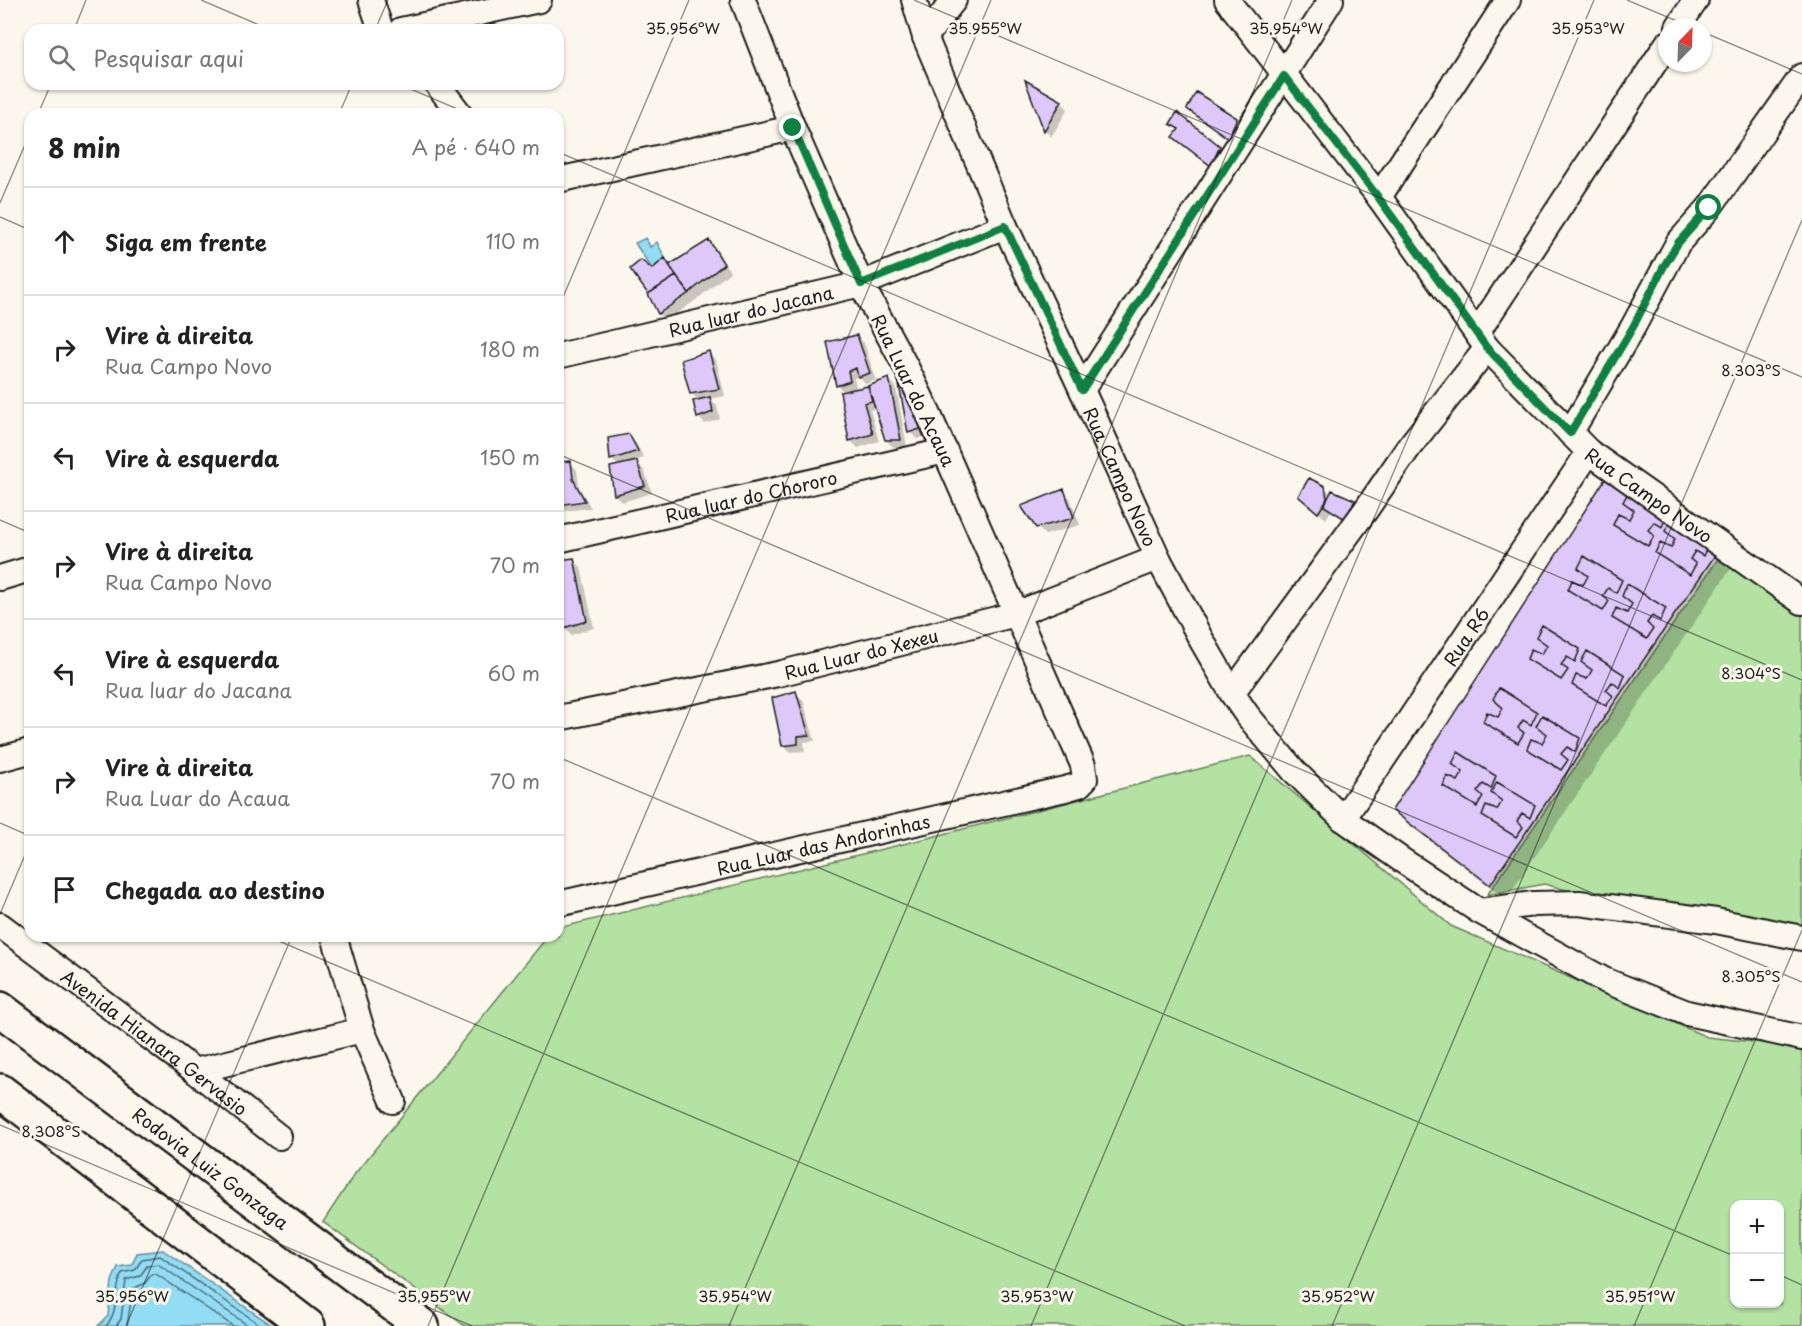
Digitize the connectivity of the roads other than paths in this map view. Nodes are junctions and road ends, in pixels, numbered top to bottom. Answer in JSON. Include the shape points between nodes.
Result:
{"nodes":[{"id":1,"x":371,"y":0,"type":"edge"},
{"id":2,"x":538,"y":0,"type":"edge"},
{"id":3,"x":743,"y":0,"type":"edge"},
{"id":4,"x":914,"y":0,"type":"edge"},
{"id":5,"x":954,"y":0,"type":"edge"},
{"id":6,"x":1227,"y":0,"type":"edge"},
{"id":7,"x":1331,"y":0,"type":"edge"},
{"id":8,"x":1508,"y":0,"type":"edge"},
{"id":9,"x":1696,"y":0,"type":"edge"},
{"id":10,"x":1684,"y":18,"type":"edge"},
{"id":11,"x":379,"y":24,"type":"edge"},
{"id":12,"x":428,"y":24,"type":"edge"},
{"id":13,"x":925,"y":37,"type":"junction"},
{"id":14,"x":1658,"y":58,"type":"edge"},
{"id":15,"x":1284,"y":76,"type":"junction"},
{"id":16,"x":1802,"y":76,"type":"edge"},
{"id":17,"x":441,"y":90,"type":"edge"},
{"id":18,"x":455,"y":108,"type":"edge"},
{"id":19,"x":793,"y":128,"type":"junction"},
{"id":20,"x":564,"y":179,"type":"edge"},
{"id":21,"x":1378,"y":197,"type":"junction"},
{"id":22,"x":1005,"y":226,"type":"junction"},
{"id":23,"x":861,"y":284,"type":"junction"},
{"id":24,"x":1482,"y":341,"type":"junction"},
{"id":25,"x":564,"y":355,"type":"edge"},
{"id":26,"x":1082,"y":390,"type":"junction"},
{"id":27,"x":1570,"y":433,"type":"junction"},
{"id":28,"x":945,"y":451,"type":"junction"},
{"id":29,"x":1589,"y":452,"type":"junction"},
{"id":30,"x":564,"y":539,"type":"edge"},
{"id":31,"x":1158,"y":558,"type":"junction"},
{"id":32,"x":24,"y":571,"type":"edge"},
{"id":33,"x":0,"y":578,"type":"edge"},
{"id":34,"x":1802,"y":602,"type":"edge"},
{"id":35,"x":1016,"y":614,"type":"junction"},
{"id":36,"x":1233,"y":693,"type":"junction"},
{"id":37,"x":564,"y":717,"type":"edge"},
{"id":38,"x":24,"y":753,"type":"edge"},
{"id":39,"x":0,"y":759,"type":"edge"},
{"id":40,"x":1084,"y":779,"type":"joint"},
{"id":41,"x":1343,"y":819,"type":"junction"},
{"id":42,"x":564,"y":903,"type":"edge"},
{"id":43,"x":1479,"y":911,"type":"junction"},
{"id":44,"x":11,"y":934,"type":"edge"},
{"id":45,"x":1802,"y":938,"type":"edge"},
{"id":46,"x":336,"y":942,"type":"edge"},
{"id":47,"x":0,"y":1009,"type":"edge"},
{"id":48,"x":362,"y":1030,"type":"junction"},
{"id":49,"x":1802,"y":1038,"type":"edge"},
{"id":50,"x":195,"y":1071,"type":"junction"},
{"id":51,"x":0,"y":1091,"type":"edge"},
{"id":52,"x":393,"y":1101,"type":"dead end"},
{"id":53,"x":279,"y":1137,"type":"dead end"},
{"id":54,"x":308,"y":1326,"type":"edge"},
{"id":55,"x":422,"y":1326,"type":"edge"}],
"edges":[{"from":1,"to":11,"type":"street"},
{"from":2,"to":12,"type":"street"},
{"from":3,"to":19,"type":"street","name":"Rua Luar do Acaua"},
{"from":4,"to":13,"type":"street","name":"Rua Campo Novo"},
{"from":5,"to":13,"type":"street"},
{"from":6,"to":15,"type":"street","name":"Rua Campo Novo"},
{"from":7,"to":15,"type":"street"},
{"from":8,"to":21,"type":"street"},
{"from":9,"to":10,"type":"street"},
{"from":13,"to":22,"type":"street","name":"Rua Campo Novo"},
{"from":14,"to":24,"type":"street"},
{"from":15,"to":21,"type":"street","name":"Rua Campo Novo"},
{"from":15,"to":26,"type":"street"},
{"from":16,"to":27,"type":"street","via":[[1709,208],[1678,243]]},
{"from":17,"to":18,"type":"street"},
{"from":19,"to":20,"type":"street"},
{"from":19,"to":23,"type":"street","name":"Rua Luar do Acaua"},
{"from":21,"to":24,"type":"street","name":"Rua Campo Novo"},
{"from":22,"to":23,"type":"street","name":"Rua luar do Jacana"},
{"from":22,"to":26,"type":"street","name":"Rua Campo Novo"},
{"from":23,"to":25,"type":"street","name":"Rua luar do Jacana"},
{"from":23,"to":28,"type":"street","name":"Rua Luar do Acaua"},
{"from":24,"to":27,"type":"street","name":"Rua Campo Novo"},
{"from":24,"to":36,"type":"street"},
{"from":26,"to":31,"type":"street","name":"Rua Campo Novo"},
{"from":27,"to":29,"type":"street","name":"Rua Campo Novo"},
{"from":28,"to":30,"type":"street","name":"Rua luar do Chororo"},
{"from":28,"to":35,"type":"street","name":"Rua Luar do Acaua"},
{"from":29,"to":34,"type":"street","name":"Rua Campo Novo"},
{"from":29,"to":41,"type":"street","name":"Rua R6"},
{"from":31,"to":35,"type":"street","name":"Rua Luar do Xexeu"},
{"from":31,"to":36,"type":"street","name":"Rua Campo Novo"},
{"from":32,"to":33,"type":"street"},
{"from":35,"to":37,"type":"street","name":"Rua Luar do Xexeu","via":[[778,674]]},
{"from":35,"to":40,"type":"street","name":"Rua Luar do Acaua","via":[[1083,765]]},
{"from":36,"to":41,"type":"street","name":"Rua Campo Novo","via":[[1294,771]]},
{"from":38,"to":39,"type":"street"},
{"from":40,"to":42,"type":"street","name":"Rua Luar das Andorinhas","via":[[1065,789]]},
{"from":41,"to":43,"type":"street","name":"Rua Campo Novo"},
{"from":43,"to":45,"type":"street","via":[[1580,903],[1716,921]]},
{"from":43,"to":49,"type":"street","name":"Rua Campo Novo","via":[[1604,980],[1687,1013]]},
{"from":44,"to":50,"type":"street","name":"Avenida Hianara Gervasio"},
{"from":46,"to":48,"type":"street"},
{"from":47,"to":55,"type":"highway","name":"Rodovia Luiz Gonzaga"},
{"from":48,"to":50,"type":"street"},
{"from":48,"to":52,"type":"street"},
{"from":50,"to":53,"type":"street","name":"Avenida Hianara Gervasio"},
{"from":51,"to":54,"type":"highway"}]}
